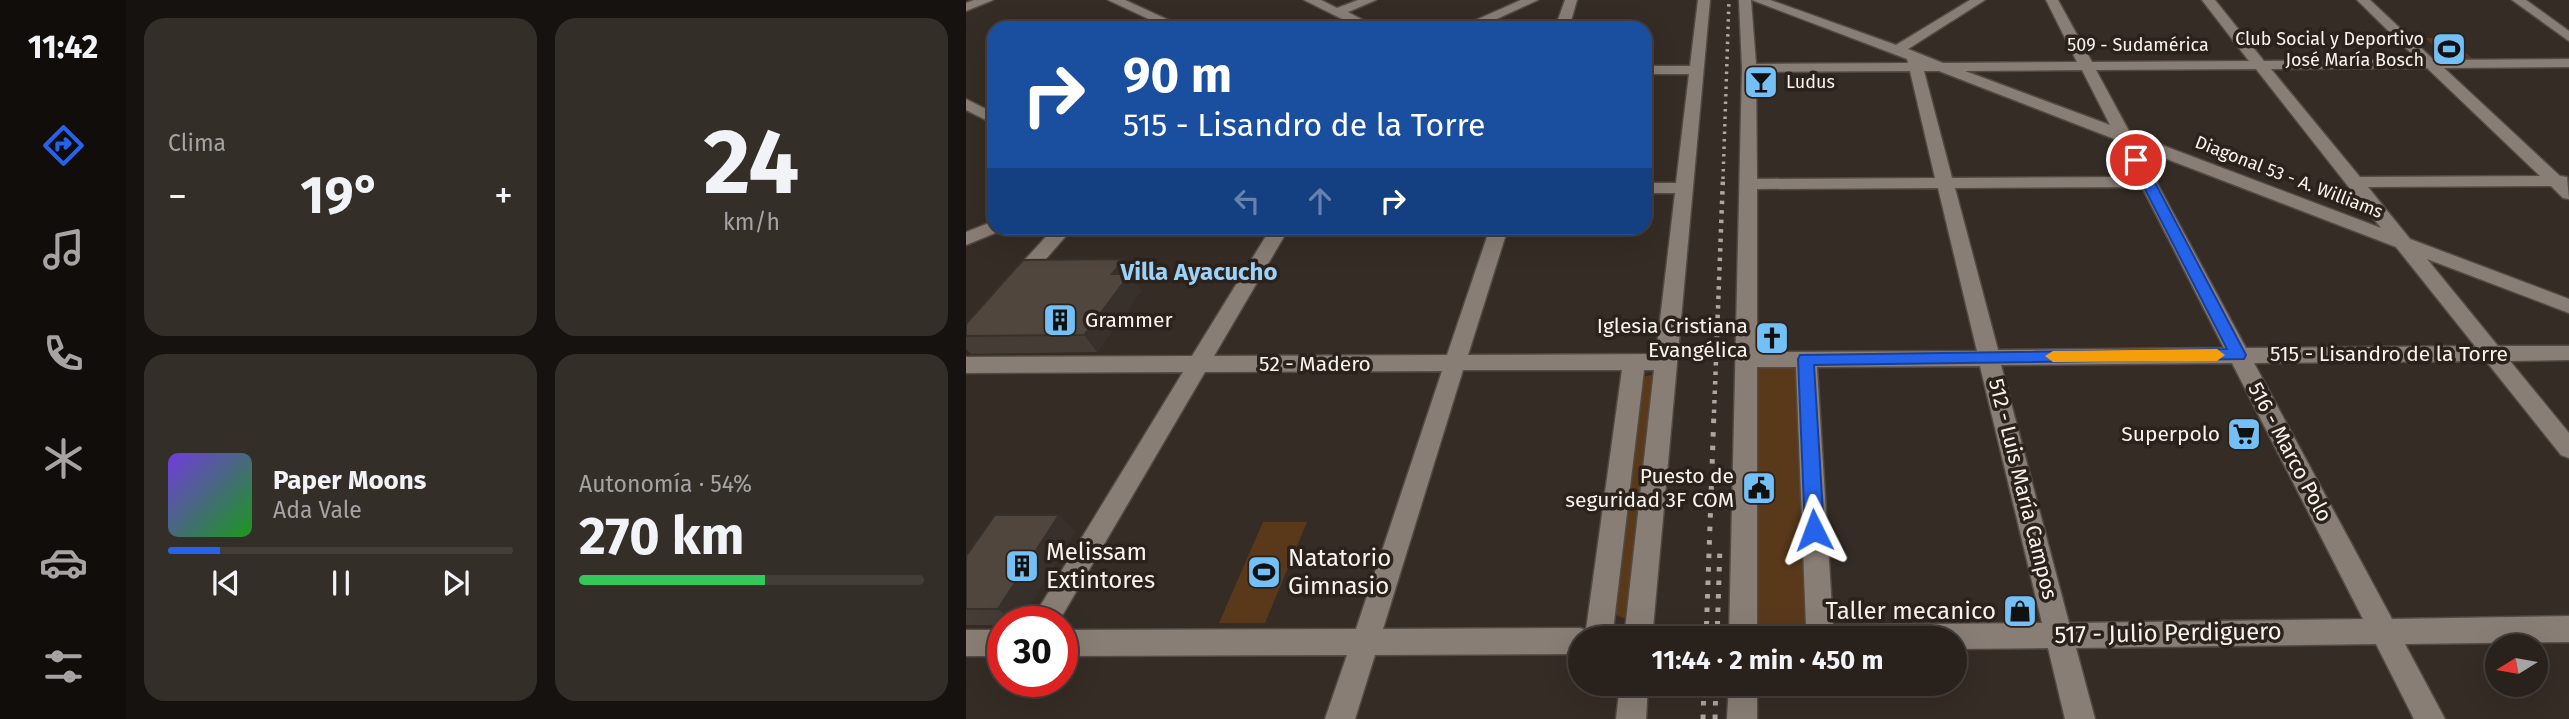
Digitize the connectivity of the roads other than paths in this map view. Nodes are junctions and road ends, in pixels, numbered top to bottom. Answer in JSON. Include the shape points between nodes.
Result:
{"nodes":[{"id":1,"x":987,"y":0,"type":"edge"},
{"id":2,"x":1114,"y":0,"type":"edge"},
{"id":3,"x":1310,"y":0,"type":"edge"},
{"id":4,"x":1370,"y":0,"type":"edge"},
{"id":5,"x":1532,"y":0,"type":"edge"},
{"id":6,"x":1571,"y":0,"type":"edge"},
{"id":7,"x":1704,"y":0,"type":"edge"},
{"id":8,"x":1745,"y":0,"type":"edge"},
{"id":9,"x":1758,"y":0,"type":"edge"},
{"id":10,"x":2052,"y":0,"type":"edge"},
{"id":11,"x":2208,"y":0,"type":"edge"},
{"id":12,"x":2363,"y":0,"type":"edge"},
{"id":13,"x":2518,"y":0,"type":"edge"},
{"id":14,"x":1970,"y":2,"type":"edge"},
{"id":15,"x":966,"y":7,"type":"edge"},
{"id":16,"x":1337,"y":12,"type":"junction"},
{"id":17,"x":1163,"y":21,"type":"edge"},
{"id":18,"x":1356,"y":21,"type":"edge"},
{"id":19,"x":1482,"y":21,"type":"edge"},
{"id":20,"x":1564,"y":21,"type":"edge"},
{"id":21,"x":2569,"y":37,"type":"edge"},
{"id":22,"x":1908,"y":58,"type":"junction"},
{"id":23,"x":2569,"y":63,"type":"edge"},
{"id":24,"x":2085,"y":64,"type":"junction"},
{"id":25,"x":2259,"y":64,"type":"junction"},
{"id":26,"x":2432,"y":64,"type":"junction"},
{"id":27,"x":1941,"y":67,"type":"junction"},
{"id":28,"x":1749,"y":68,"type":"junction"},
{"id":29,"x":1652,"y":70,"type":"edge"},
{"id":30,"x":1696,"y":70,"type":"junction"},
{"id":31,"x":966,"y":104,"type":"edge"},
{"id":32,"x":987,"y":115,"type":"edge"},
{"id":33,"x":2125,"y":137,"type":"junction"},
{"id":34,"x":2148,"y":182,"type":"junction"},
{"id":35,"x":2353,"y":182,"type":"junction"},
{"id":36,"x":1748,"y":184,"type":"junction"},
{"id":37,"x":1945,"y":184,"type":"junction"},
{"id":38,"x":2565,"y":185,"type":"edge"},
{"id":39,"x":1652,"y":188,"type":"edge"},
{"id":40,"x":1686,"y":188,"type":"junction"},
{"id":41,"x":987,"y":230,"type":"edge"},
{"id":42,"x":1058,"y":235,"type":"edge"},
{"id":43,"x":1276,"y":235,"type":"edge"},
{"id":44,"x":1497,"y":235,"type":"edge"},
{"id":45,"x":966,"y":239,"type":"edge"},
{"id":46,"x":2405,"y":243,"type":"junction"},
{"id":47,"x":1002,"y":297,"type":"edge"},
{"id":48,"x":2569,"y":306,"type":"edge"},
{"id":49,"x":2569,"y":353,"type":"edge"},
{"id":50,"x":2238,"y":355,"type":"junction"},
{"id":51,"x":2493,"y":355,"type":"junction"},
{"id":52,"x":1990,"y":357,"type":"junction"},
{"id":53,"x":1806,"y":359,"type":"junction"},
{"id":54,"x":1746,"y":360,"type":"junction"},
{"id":55,"x":1664,"y":362,"type":"junction"},
{"id":56,"x":1634,"y":363,"type":"junction"},
{"id":57,"x":1199,"y":364,"type":"junction"},
{"id":58,"x":1454,"y":364,"type":"junction"},
{"id":59,"x":966,"y":365,"type":"edge"},
{"id":60,"x":2569,"y":449,"type":"edge"},
{"id":61,"x":1053,"y":606,"type":"edge"},
{"id":62,"x":1600,"y":626,"type":"edge"},
{"id":63,"x":1639,"y":626,"type":"edge"},
{"id":64,"x":1743,"y":626,"type":"edge"},
{"id":65,"x":1819,"y":626,"type":"edge"},
{"id":66,"x":2569,"y":629,"type":"edge"},
{"id":67,"x":2383,"y":630,"type":"junction"},
{"id":68,"x":2060,"y":635,"type":"junction"},
{"id":69,"x":1967,"y":636,"type":"edge"},
{"id":70,"x":1365,"y":641,"type":"junction"},
{"id":71,"x":1568,"y":641,"type":"edge"},
{"id":72,"x":966,"y":643,"type":"edge"},
{"id":73,"x":987,"y":643,"type":"edge"},
{"id":74,"x":1078,"y":643,"type":"edge"},
{"id":75,"x":1633,"y":696,"type":"edge"},
{"id":76,"x":1743,"y":696,"type":"edge"},
{"id":77,"x":1340,"y":719,"type":"edge"},
{"id":78,"x":1631,"y":719,"type":"edge"},
{"id":79,"x":1742,"y":719,"type":"edge"},
{"id":80,"x":2081,"y":719,"type":"edge"},
{"id":81,"x":2430,"y":719,"type":"edge"}],
"edges":[{"from":1,"to":15,"type":"street"},
{"from":2,"to":17,"type":"street"},
{"from":3,"to":16,"type":"street"},
{"from":4,"to":16,"type":"street"},
{"from":5,"to":19,"type":"street"},
{"from":6,"to":20,"type":"street"},
{"from":7,"to":30,"type":"street"},
{"from":8,"to":28,"type":"street"},
{"from":9,"to":22,"type":"street","name":"Diagonal 53 - A. Williams"},
{"from":10,"to":24,"type":"street","name":"516 - Marco Polo"},
{"from":11,"to":25,"type":"street"},
{"from":12,"to":26,"type":"street"},
{"from":13,"to":21,"type":"street"},
{"from":14,"to":22,"type":"street"},
{"from":16,"to":18,"type":"street"},
{"from":22,"to":27,"type":"street","name":"Diagonal 53 - A. Williams"},
{"from":22,"to":28,"type":"street"},
{"from":22,"to":37,"type":"street","name":"512 - Luis María Campos"},
{"from":23,"to":26,"type":"street","name":"509 - Sudamérica"},
{"from":24,"to":25,"type":"street","name":"509 - Sudamérica"},
{"from":24,"to":27,"type":"street","name":"509 - Sudamérica"},
{"from":24,"to":33,"type":"street","name":"516 - Marco Polo"},
{"from":25,"to":26,"type":"street","name":"509 - Sudamérica"},
{"from":25,"to":35,"type":"street"},
{"from":26,"to":38,"type":"street"},
{"from":27,"to":33,"type":"street","name":"Diagonal 53 - A. Williams"},
{"from":28,"to":36,"type":"street"},
{"from":29,"to":30,"type":"street"},
{"from":30,"to":40,"type":"street"},
{"from":31,"to":32,"type":"street"},
{"from":33,"to":34,"type":"street","name":"516 - Marco Polo"},
{"from":33,"to":46,"type":"street","name":"Diagonal 53 - A. Williams"},
{"from":34,"to":37,"type":"street"},
{"from":34,"to":50,"type":"street","name":"516 - Marco Polo"},
{"from":35,"to":38,"type":"street"},
{"from":35,"to":46,"type":"street"},
{"from":36,"to":37,"type":"street"},
{"from":36,"to":54,"type":"street"},
{"from":37,"to":52,"type":"street","name":"512 - Luis María Campos"},
{"from":39,"to":40,"type":"street"},
{"from":40,"to":55,"type":"street"},
{"from":41,"to":45,"type":"street"},
{"from":42,"to":47,"type":"street"},
{"from":43,"to":57,"type":"street"},
{"from":44,"to":58,"type":"street"},
{"from":46,"to":48,"type":"street","name":"Diagonal 53 - A. Williams"},
{"from":46,"to":51,"type":"street"},
{"from":49,"to":51,"type":"street","name":"515 - Lisandro de la Torre"},
{"from":50,"to":51,"type":"street","name":"515 - Lisandro de la Torre"},
{"from":50,"to":52,"type":"street","name":"515 - Lisandro de la Torre"},
{"from":50,"to":67,"type":"street","name":"516 - Marco Polo"},
{"from":51,"to":60,"type":"street"},
{"from":52,"to":53,"type":"street","name":"515 - Lisandro de la Torre"},
{"from":52,"to":68,"type":"street","name":"512 - Luis María Campos"},
{"from":53,"to":54,"type":"street","name":"515 - Lisandro de la Torre"},
{"from":53,"to":65,"type":"street"},
{"from":54,"to":64,"type":"street"},
{"from":55,"to":56,"type":"street","name":"52 - Madero"},
{"from":55,"to":63,"type":"street"},
{"from":56,"to":58,"type":"street","name":"52 - Madero"},
{"from":56,"to":62,"type":"street"},
{"from":57,"to":58,"type":"street","name":"52 - Madero"},
{"from":57,"to":59,"type":"street","name":"52 - Madero"},
{"from":57,"to":61,"type":"street"},
{"from":58,"to":70,"type":"street"},
{"from":66,"to":67,"type":"street","name":"517 - Julio Perdiguero"},
{"from":67,"to":68,"type":"street","name":"517 - Julio Perdiguero"},
{"from":67,"to":81,"type":"street","name":"516 - Marco Polo"},
{"from":68,"to":69,"type":"street","name":"517 - Julio Perdiguero"},
{"from":68,"to":80,"type":"street","name":"512 - Luis María Campos"},
{"from":70,"to":71,"type":"street"},
{"from":70,"to":74,"type":"street"},
{"from":70,"to":77,"type":"street"},
{"from":72,"to":73,"type":"street"},
{"from":75,"to":78,"type":"street"},
{"from":76,"to":79,"type":"street"}]}
